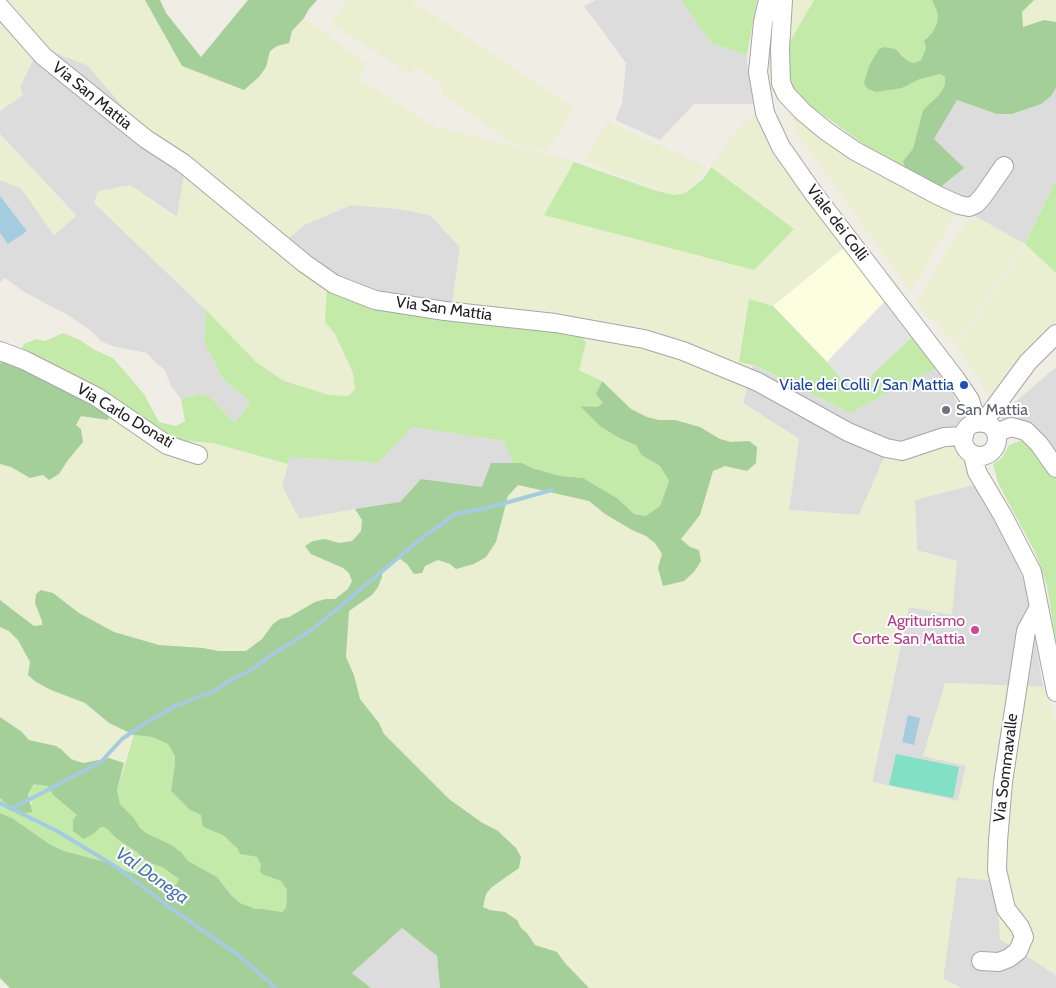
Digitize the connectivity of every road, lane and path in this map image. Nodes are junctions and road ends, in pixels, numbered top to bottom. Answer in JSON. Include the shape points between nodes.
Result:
{"nodes":[{"id":1,"x":768,"y":0,"type":"edge"},
{"id":2,"x":783,"y":0,"type":"edge"},
{"id":3,"x":0,"y":6,"type":"edge"},
{"id":4,"x":1004,"y":166,"type":"dead end"},
{"id":5,"x":1056,"y":334,"type":"edge"},
{"id":6,"x":0,"y":350,"type":"edge"},
{"id":7,"x":985,"y":426,"type":"junction"},
{"id":8,"x":964,"y":436,"type":"junction"},
{"id":9,"x":198,"y":455,"type":"dead end"},
{"id":10,"x":973,"y":455,"type":"junction"},
{"id":11,"x":1056,"y":468,"type":"edge"},
{"id":12,"x":1039,"y":607,"type":"junction"},
{"id":13,"x":1056,"y":692,"type":"edge"},
{"id":14,"x":981,"y":961,"type":"dead end"}],
"edges":[{"from":1,"to":7,"type":"street","name":"Viale dei Colli","via":[[758,72],[765,113],[781,147],[955,378]]},
{"from":2,"to":4,"type":"street","via":[[781,83],[802,112],[826,131],[939,196],[969,208],[983,196]]},
{"from":3,"to":8,"type":"street","name":"Via San Mattia","via":[[43,56],[146,140],[183,164],[334,284],[375,300],[554,323],[644,339],[683,351],[758,382],[848,432],[886,448],[902,451],[944,438]]},
{"from":5,"to":7,"type":"street","via":[[1028,362]]},
{"from":6,"to":9,"type":"street","name":"Via Carlo Donati","via":[[97,397],[167,445]]},
{"from":7,"to":8,"type":"street","via":[[971,426]]},
{"from":7,"to":10,"type":"street","via":[[997,441],[995,448],[986,456]]},
{"from":7,"to":11,"type":"street","via":[[1026,431]]},
{"from":8,"to":10,"type":"street","via":[[965,447]]},
{"from":10,"to":12,"type":"street","via":[[977,472],[1032,572]]},
{"from":12,"to":13,"type":"street"},
{"from":12,"to":14,"type":"street","name":"Via Sommavalle","via":[[1026,631],[1003,782],[998,841],[997,870],[1006,909],[1020,926],[1024,937],[1018,950],[1009,958],[1000,962]]}]}
